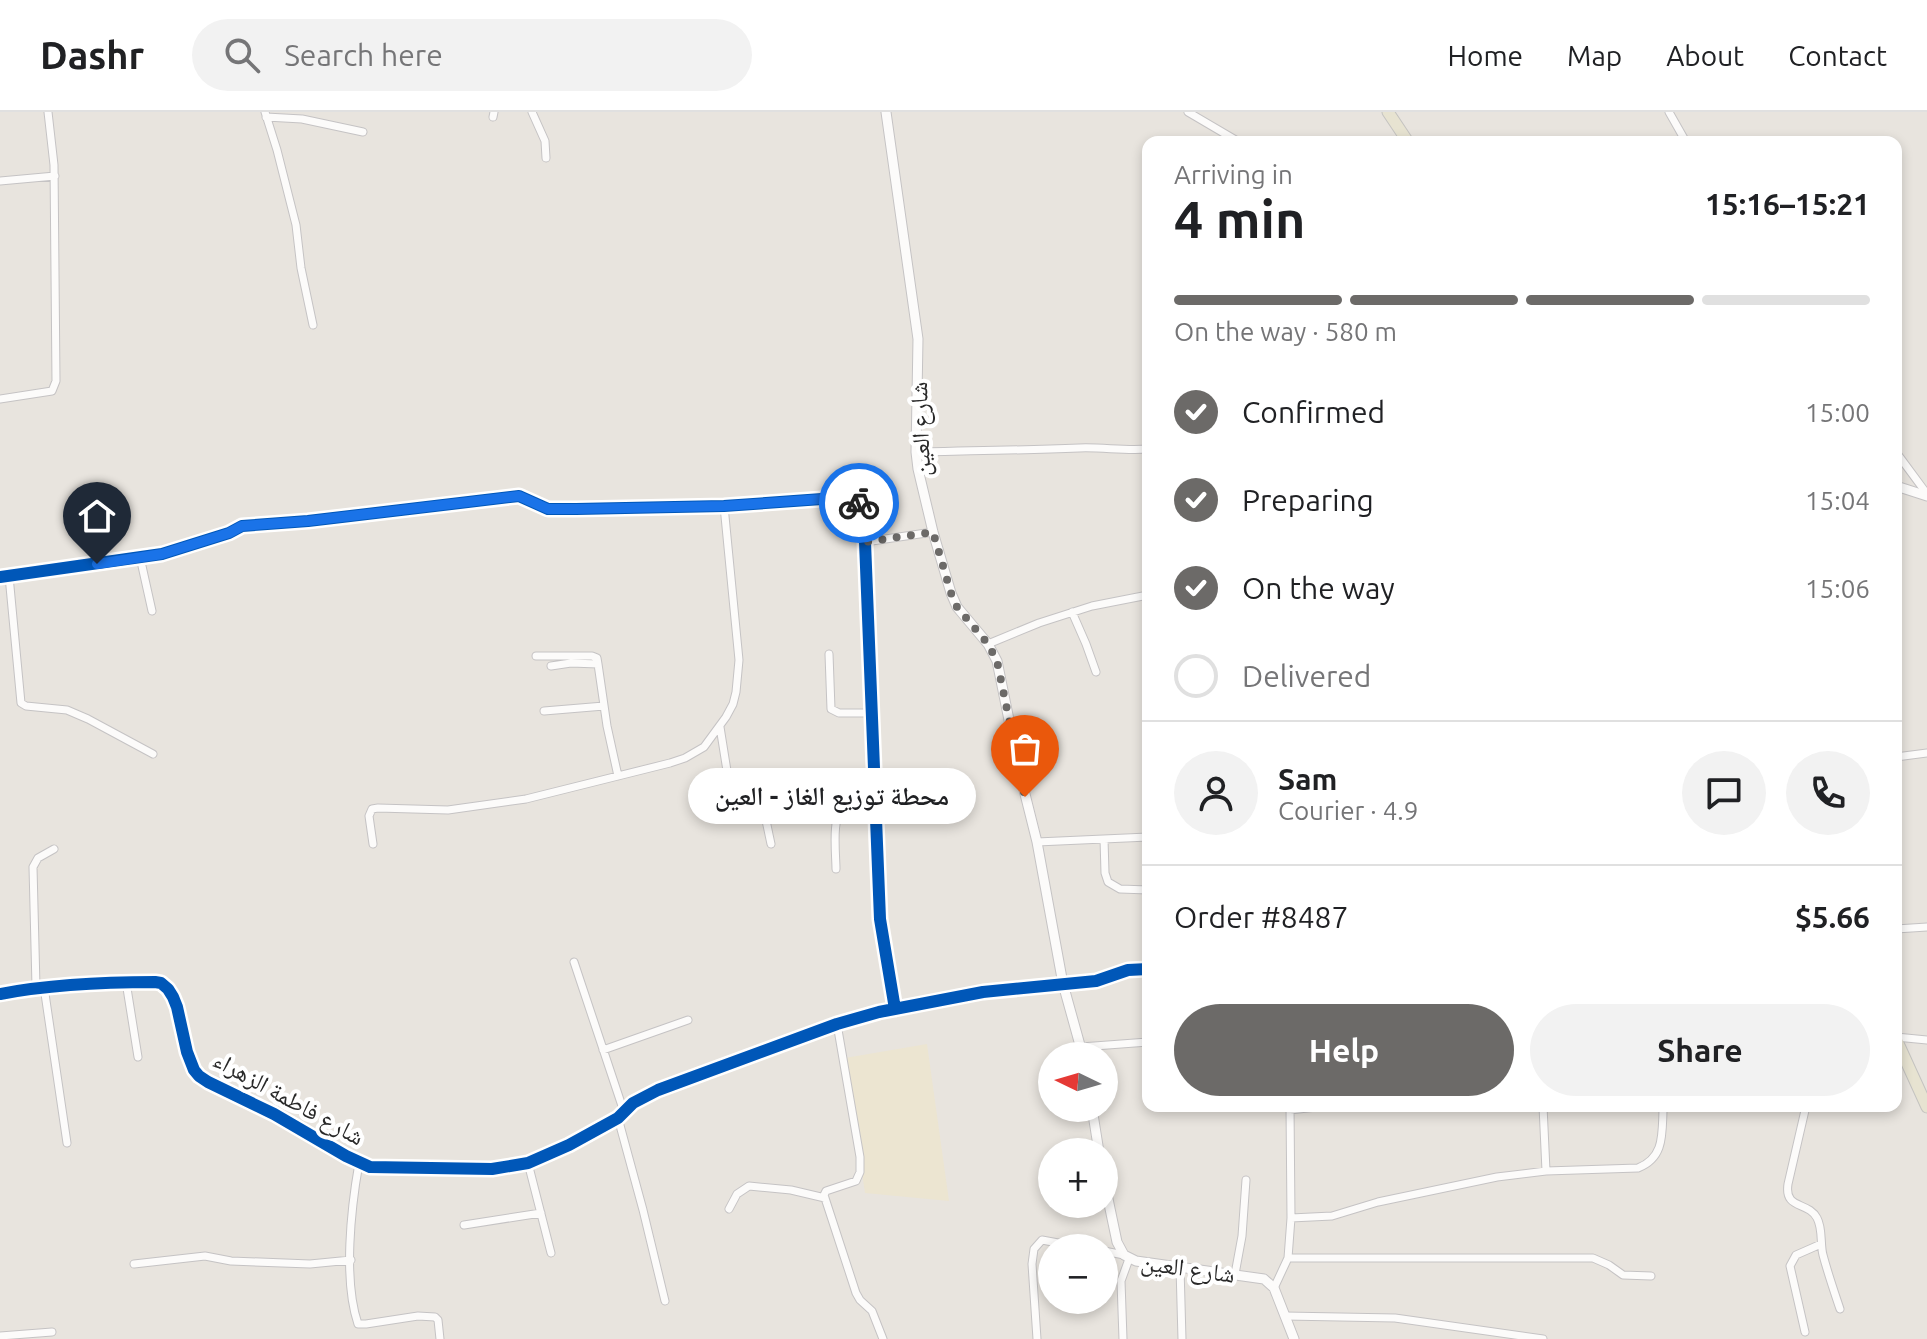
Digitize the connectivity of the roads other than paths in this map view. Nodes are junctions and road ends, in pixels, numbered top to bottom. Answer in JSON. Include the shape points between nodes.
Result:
{"nodes":[{"id":1,"x":48,"y":112,"type":"edge"},
{"id":2,"x":532,"y":112,"type":"edge"},
{"id":3,"x":886,"y":112,"type":"edge"},
{"id":4,"x":1188,"y":112,"type":"edge"},
{"id":5,"x":1388,"y":112,"type":"edge"},
{"id":6,"x":1669,"y":112,"type":"edge"},
{"id":7,"x":266,"y":115,"type":"edge"},
{"id":8,"x":363,"y":132,"type":"dead end"},
{"id":9,"x":1229,"y":136,"type":"edge"},
{"id":10,"x":1404,"y":136,"type":"edge"},
{"id":11,"x":1683,"y":136,"type":"edge"},
{"id":12,"x":546,"y":158,"type":"dead end"},
{"id":13,"x":55,"y":176,"type":"junction"},
{"id":14,"x":0,"y":181,"type":"edge"},
{"id":15,"x":313,"y":325,"type":"dead end"},
{"id":16,"x":0,"y":399,"type":"edge"},
{"id":17,"x":1142,"y":449,"type":"edge"},
{"id":18,"x":916,"y":452,"type":"junction"},
{"id":19,"x":1902,"y":460,"type":"edge"},
{"id":20,"x":1902,"y":488,"type":"edge"},
{"id":21,"x":1927,"y":495,"type":"edge"},
{"id":22,"x":724,"y":506,"type":"junction"},
{"id":23,"x":933,"y":532,"type":"junction"},
{"id":24,"x":865,"y":542,"type":"junction"},
{"id":25,"x":140,"y":557,"type":"junction"},
{"id":26,"x":4,"y":577,"type":"edge"},
{"id":27,"x":1142,"y":596,"type":"edge"},
{"id":28,"x":152,"y":611,"type":"dead end"},
{"id":29,"x":1072,"y":612,"type":"junction"},
{"id":30,"x":988,"y":644,"type":"junction"},
{"id":31,"x":829,"y":654,"type":"dead end"},
{"id":32,"x":536,"y":656,"type":"dead end"},
{"id":33,"x":598,"y":664,"type":"junction"},
{"id":34,"x":551,"y":666,"type":"dead end"},
{"id":35,"x":1096,"y":672,"type":"dead end"},
{"id":36,"x":604,"y":706,"type":"junction"},
{"id":37,"x":544,"y":711,"type":"dead end"},
{"id":38,"x":872,"y":713,"type":"junction"},
{"id":39,"x":720,"y":727,"type":"junction"},
{"id":40,"x":1927,"y":753,"type":"edge"},
{"id":41,"x":153,"y":754,"type":"dead end"},
{"id":42,"x":1902,"y":756,"type":"edge"},
{"id":43,"x":618,"y":776,"type":"junction"},
{"id":44,"x":876,"y":803,"type":"junction"},
{"id":45,"x":1142,"y":837,"type":"edge"},
{"id":46,"x":1104,"y":839,"type":"junction"},
{"id":47,"x":1037,"y":842,"type":"junction"},
{"id":48,"x":373,"y":844,"type":"dead end"},
{"id":49,"x":771,"y":844,"type":"dead end"},
{"id":50,"x":54,"y":849,"type":"dead end"},
{"id":51,"x":836,"y":869,"type":"dead end"},
{"id":52,"x":1142,"y":890,"type":"edge"},
{"id":53,"x":1927,"y":927,"type":"edge"},
{"id":54,"x":1902,"y":929,"type":"edge"},
{"id":55,"x":574,"y":962,"type":"dead end"},
{"id":56,"x":1142,"y":969,"type":"edge"},
{"id":57,"x":126,"y":982,"type":"junction"},
{"id":58,"x":1063,"y":984,"type":"junction"},
{"id":59,"x":40,"y":987,"type":"junction"},
{"id":60,"x":0,"y":994,"type":"edge"},
{"id":61,"x":895,"y":1009,"type":"junction"},
{"id":62,"x":688,"y":1020,"type":"dead end"},
{"id":63,"x":837,"y":1024,"type":"junction"},
{"id":64,"x":1902,"y":1038,"type":"edge"},
{"id":65,"x":1927,"y":1040,"type":"edge"},
{"id":66,"x":1079,"y":1042,"type":"edge"},
{"id":67,"x":1142,"y":1043,"type":"edge"},
{"id":68,"x":1118,"y":1047,"type":"edge"},
{"id":69,"x":603,"y":1050,"type":"junction"},
{"id":70,"x":1902,"y":1051,"type":"edge"},
{"id":71,"x":138,"y":1057,"type":"dead end"},
{"id":72,"x":1927,"y":1107,"type":"edge"},
{"id":73,"x":1290,"y":1112,"type":"edge"},
{"id":74,"x":1543,"y":1112,"type":"edge"},
{"id":75,"x":1663,"y":1112,"type":"edge"},
{"id":76,"x":1805,"y":1112,"type":"edge"},
{"id":77,"x":621,"y":1115,"type":"junction"},
{"id":78,"x":67,"y":1143,"type":"dead end"},
{"id":79,"x":359,"y":1163,"type":"junction"},
{"id":80,"x":528,"y":1163,"type":"junction"},
{"id":81,"x":1546,"y":1171,"type":"junction"},
{"id":82,"x":1246,"y":1180,"type":"dead end"},
{"id":83,"x":825,"y":1198,"type":"junction"},
{"id":84,"x":729,"y":1209,"type":"dead end"},
{"id":85,"x":541,"y":1213,"type":"junction"},
{"id":86,"x":1112,"y":1218,"type":"edge"},
{"id":87,"x":1291,"y":1218,"type":"junction"},
{"id":88,"x":464,"y":1225,"type":"dead end"},
{"id":89,"x":1038,"y":1244,"type":"edge"},
{"id":90,"x":1821,"y":1244,"type":"junction"},
{"id":91,"x":551,"y":1253,"type":"dead end"},
{"id":92,"x":1118,"y":1255,"type":"edge"},
{"id":93,"x":1127,"y":1257,"type":"junction"},
{"id":94,"x":1288,"y":1258,"type":"junction"},
{"id":95,"x":351,"y":1260,"type":"junction"},
{"id":96,"x":134,"y":1264,"type":"dead end"},
{"id":97,"x":1180,"y":1267,"type":"junction"},
{"id":98,"x":1235,"y":1274,"type":"junction"},
{"id":99,"x":1651,"y":1276,"type":"dead end"},
{"id":100,"x":1274,"y":1288,"type":"junction"},
{"id":101,"x":665,"y":1301,"type":"dead end"},
{"id":102,"x":1840,"y":1309,"type":"dead end"},
{"id":103,"x":1285,"y":1316,"type":"junction"},
{"id":104,"x":52,"y":1332,"type":"dead end"},
{"id":105,"x":1805,"y":1332,"type":"dead end"},
{"id":106,"x":0,"y":1336,"type":"edge"},
{"id":107,"x":440,"y":1339,"type":"edge"},
{"id":108,"x":883,"y":1339,"type":"edge"},
{"id":109,"x":1037,"y":1339,"type":"edge"},
{"id":110,"x":1123,"y":1339,"type":"edge"},
{"id":111,"x":1182,"y":1339,"type":"edge"},
{"id":112,"x":1294,"y":1339,"type":"edge"},
{"id":113,"x":1543,"y":1339,"type":"edge"}],
"edges":[{"from":1,"to":13,"type":"street"},
{"from":2,"to":12,"type":"street"},
{"from":3,"to":18,"type":"street","name":"شارع العين","via":[[918,339]]},
{"from":4,"to":9,"type":"street"},
{"from":5,"to":10,"type":"main road"},
{"from":6,"to":11,"type":"street"},
{"from":7,"to":8,"type":"street"},
{"from":7,"to":15,"type":"street","via":[[296,225]]},
{"from":13,"to":14,"type":"street"},
{"from":13,"to":16,"type":"street","via":[[56,381],[52,391]]},
{"from":17,"to":18,"type":"street"},
{"from":18,"to":23,"type":"street","name":"شارع العين"},
{"from":19,"to":21,"type":"street"},
{"from":20,"to":21,"type":"street"},
{"from":22,"to":24,"type":"street","via":[[850,497],[863,511]]},
{"from":22,"to":25,"type":"street","via":[[548,509],[519,496],[242,526]]},
{"from":22,"to":39,"type":"street","via":[[739,660],[733,704]]},
{"from":23,"to":24,"type":"street"},
{"from":23,"to":30,"type":"street","name":"شارع العين","via":[[957,607]]},
{"from":24,"to":38,"type":"street"},
{"from":25,"to":26,"type":"street"},
{"from":25,"to":28,"type":"street"},
{"from":26,"to":41,"type":"street","via":[[21,703],[67,710]]},
{"from":27,"to":29,"type":"street"},
{"from":29,"to":30,"type":"street"},
{"from":29,"to":35,"type":"street"},
{"from":30,"to":47,"type":"street","name":"شارع العين","via":[[997,661]]},
{"from":31,"to":38,"type":"street","via":[[831,709]]},
{"from":32,"to":33,"type":"street","via":[[592,656]]},
{"from":33,"to":34,"type":"street"},
{"from":33,"to":36,"type":"street"},
{"from":36,"to":37,"type":"street"},
{"from":36,"to":43,"type":"street"},
{"from":38,"to":44,"type":"street"},
{"from":39,"to":43,"type":"street","via":[[696,753]]},
{"from":39,"to":49,"type":"street","via":[[728,777],[761,797]]},
{"from":40,"to":42,"type":"street"},
{"from":43,"to":48,"type":"street","via":[[526,799],[448,810],[372,809]]},
{"from":44,"to":51,"type":"street","via":[[840,810]]},
{"from":44,"to":61,"type":"street","via":[[880,919]]},
{"from":45,"to":46,"type":"street"},
{"from":46,"to":47,"type":"street"},
{"from":46,"to":52,"type":"street","via":[[1108,882],[1120,889]]},
{"from":47,"to":58,"type":"street","name":"شارع العين"},
{"from":50,"to":59,"type":"street","via":[[33,867]]},
{"from":53,"to":54,"type":"street"},
{"from":55,"to":69,"type":"street"},
{"from":56,"to":58,"type":"street"},
{"from":57,"to":59,"type":"street","name":"شارع فاطمة الزهراء"},
{"from":57,"to":71,"type":"street"},
{"from":57,"to":79,"type":"street","name":"شارع فاطمة الزهراء","via":[[161,983],[168,989],[199,1076]]},
{"from":58,"to":61,"type":"street","name":"شارع فاطمة الزهراء"},
{"from":58,"to":66,"type":"street","name":"شارع العين"},
{"from":59,"to":60,"type":"street","name":"شارع فاطمة الزهراء"},
{"from":59,"to":78,"type":"street"},
{"from":61,"to":63,"type":"street","name":"شارع فاطمة الزهراء"},
{"from":62,"to":69,"type":"street"},
{"from":63,"to":77,"type":"street","name":"شارع فاطمة الزهراء","via":[[658,1090]]},
{"from":63,"to":83,"type":"street","via":[[860,1172],[850,1184],[826,1191]]},
{"from":64,"to":65,"type":"street"},
{"from":67,"to":68,"type":"street"},
{"from":69,"to":77,"type":"street"},
{"from":70,"to":72,"type":"main road"},
{"from":73,"to":87,"type":"street"},
{"from":74,"to":81,"type":"street"},
{"from":75,"to":81,"type":"street","via":[[1659,1151],[1644,1165]]},
{"from":76,"to":90,"type":"street","via":[[1787,1195],[1815,1215]]},
{"from":77,"to":80,"type":"street","name":"شارع فاطمة الزهراء"},
{"from":77,"to":101,"type":"street"},
{"from":79,"to":80,"type":"street","name":"شارع فاطمة الزهراء","via":[[380,1168],[492,1169]]},
{"from":79,"to":95,"type":"street"},
{"from":80,"to":85,"type":"street"},
{"from":81,"to":87,"type":"street","via":[[1436,1189],[1332,1216]]},
{"from":82,"to":98,"type":"street"},
{"from":83,"to":84,"type":"street","via":[[749,1186]]},
{"from":83,"to":108,"type":"street","via":[[856,1293],[872,1311]]},
{"from":85,"to":88,"type":"street"},
{"from":85,"to":91,"type":"street"},
{"from":86,"to":93,"type":"street","name":"شارع العين"},
{"from":87,"to":94,"type":"street"},
{"from":89,"to":109,"type":"street","via":[[1032,1264]]},
{"from":90,"to":102,"type":"street"},
{"from":90,"to":105,"type":"street","via":[[1796,1255],[1790,1266]]},
{"from":92,"to":93,"type":"street"},
{"from":93,"to":97,"type":"street","name":"شارع العين"},
{"from":93,"to":110,"type":"street","via":[[1121,1281]]},
{"from":94,"to":99,"type":"street","via":[[1593,1258],[1623,1275]]},
{"from":94,"to":100,"type":"street"},
{"from":95,"to":96,"type":"street","via":[[310,1264],[205,1256]]},
{"from":95,"to":107,"type":"street","via":[[358,1324],[435,1317]]},
{"from":97,"to":98,"type":"street","name":"شارع العين"},
{"from":97,"to":111,"type":"street"},
{"from":98,"to":100,"type":"street","name":"شارع العين","via":[[1264,1279]]},
{"from":100,"to":103,"type":"street"},
{"from":103,"to":112,"type":"street"},
{"from":103,"to":113,"type":"street","via":[[1395,1318]]},
{"from":104,"to":106,"type":"street"}]}
